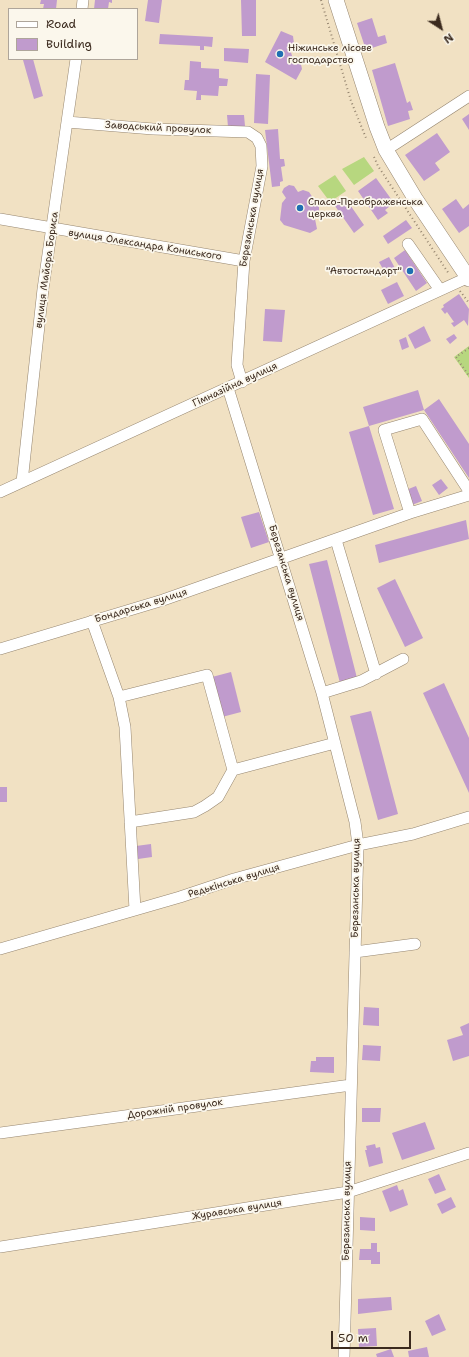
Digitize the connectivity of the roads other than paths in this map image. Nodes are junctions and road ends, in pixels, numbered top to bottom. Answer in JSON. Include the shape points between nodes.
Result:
{"nodes":[{"id":1,"x":336,"y":0,"type":"edge"},
{"id":2,"x":76,"y":60,"type":"edge"},
{"id":3,"x":469,"y":96,"type":"edge"},
{"id":4,"x":67,"y":122,"type":"junction"},
{"id":5,"x":248,"y":132,"type":"joint"},
{"id":6,"x":386,"y":150,"type":"junction"},
{"id":7,"x":0,"y":219,"type":"edge"},
{"id":8,"x":52,"y":229,"type":"junction"},
{"id":9,"x":408,"y":244,"type":"dead end"},
{"id":10,"x":244,"y":261,"type":"junction"},
{"id":11,"x":469,"y":278,"type":"edge"},
{"id":12,"x":440,"y":290,"type":"junction"},
{"id":13,"x":242,"y":382,"type":"junction"},
{"id":14,"x":228,"y":388,"type":"junction"},
{"id":15,"x":22,"y":482,"type":"junction"},
{"id":16,"x":469,"y":491,"type":"edge"},
{"id":17,"x":0,"y":492,"type":"edge"},
{"id":18,"x":469,"y":495,"type":"edge"},
{"id":19,"x":410,"y":513,"type":"junction"},
{"id":20,"x":336,"y":540,"type":"junction"},
{"id":21,"x":281,"y":559,"type":"junction"},
{"id":22,"x":92,"y":621,"type":"junction"},
{"id":23,"x":0,"y":649,"type":"edge"},
{"id":24,"x":403,"y":659,"type":"dead end"},
{"id":25,"x":376,"y":674,"type":"junction"},
{"id":26,"x":322,"y":693,"type":"junction"},
{"id":27,"x":119,"y":697,"type":"junction"},
{"id":28,"x":335,"y":743,"type":"junction"},
{"id":29,"x":233,"y":770,"type":"junction"},
{"id":30,"x":469,"y":817,"type":"edge"},
{"id":31,"x":130,"y":822,"type":"junction"},
{"id":32,"x":358,"y":845,"type":"junction"},
{"id":33,"x":135,"y":910,"type":"junction"},
{"id":34,"x":415,"y":944,"type":"dead end"},
{"id":35,"x":0,"y":949,"type":"edge"},
{"id":36,"x":355,"y":952,"type":"junction"},
{"id":37,"x":351,"y":1085,"type":"junction"},
{"id":38,"x":0,"y":1133,"type":"edge"},
{"id":39,"x":469,"y":1154,"type":"edge"},
{"id":40,"x":348,"y":1192,"type":"junction"},
{"id":41,"x":0,"y":1247,"type":"edge"},
{"id":42,"x":344,"y":1357,"type":"edge"}],
"edges":[{"from":1,"to":6,"type":"main road"},
{"from":2,"to":4,"type":"street","name":"вулиця Майора Бориса"},
{"from":3,"to":6,"type":"street"},
{"from":4,"to":5,"type":"street","name":"Заводський провулок","via":[[152,129]]},
{"from":4,"to":8,"type":"street","name":"вулиця Майора Бориса"},
{"from":5,"to":10,"type":"street","name":"Березанська вулиця","via":[[257,138],[261,146],[262,166]]},
{"from":6,"to":11,"type":"main road","via":[[416,200]]},
{"from":7,"to":8,"type":"street","name":"вулиця Олександра Кониського"},
{"from":8,"to":10,"type":"street","name":"вулиця Олександра Кониського"},
{"from":8,"to":15,"type":"street","name":"вулиця Майора Бориса"},
{"from":9,"to":12,"type":"street"},
{"from":10,"to":13,"type":"street","name":"Березанська вулиця","via":[[237,365]]},
{"from":11,"to":12,"type":"street","name":"Гімназійна вулиця"},
{"from":12,"to":13,"type":"street","name":"Гімназійна вулиця"},
{"from":13,"to":14,"type":"street","name":"Гімназійна вулиця"},
{"from":14,"to":15,"type":"street","name":"Гімназійна вулиця"},
{"from":14,"to":21,"type":"street","name":"Березанська вулиця"},
{"from":15,"to":17,"type":"street","name":"Гімназійна вулиця"},
{"from":16,"to":19,"type":"street","via":[[422,419],[384,430]]},
{"from":18,"to":19,"type":"street","name":"Бондарська вулиця"},
{"from":19,"to":20,"type":"street","name":"Бондарська вулиця"},
{"from":20,"to":21,"type":"street","name":"Бондарська вулиця"},
{"from":20,"to":25,"type":"street"},
{"from":21,"to":22,"type":"street","name":"Бондарська вулиця","via":[[163,600]]},
{"from":21,"to":26,"type":"street","name":"Березанська вулиця"},
{"from":22,"to":23,"type":"street","name":"Бондарська вулиця"},
{"from":22,"to":27,"type":"street"},
{"from":24,"to":25,"type":"street"},
{"from":25,"to":26,"type":"street"},
{"from":26,"to":28,"type":"street","name":"Березанська вулиця"},
{"from":27,"to":29,"type":"street","via":[[207,675]]},
{"from":27,"to":31,"type":"street","via":[[126,734]]},
{"from":28,"to":29,"type":"street"},
{"from":28,"to":32,"type":"street","name":"Березанська вулиця","via":[[355,822]]},
{"from":29,"to":31,"type":"street","via":[[218,797],[194,812]]},
{"from":30,"to":32,"type":"street","name":"Редькінська вулиця","via":[[413,834]]},
{"from":31,"to":33,"type":"street"},
{"from":32,"to":33,"type":"street","name":"Редькінська вулиця","via":[[234,879]]},
{"from":32,"to":36,"type":"street","name":"Березанська вулиця"},
{"from":33,"to":35,"type":"street","name":"Редькінська вулиця"},
{"from":34,"to":36,"type":"street"},
{"from":36,"to":37,"type":"street","name":"Березанська вулиця"},
{"from":37,"to":38,"type":"street","name":"Дорожній провулок"},
{"from":37,"to":40,"type":"street","name":"Березанська вулиця"},
{"from":39,"to":40,"type":"street","name":"Журавська вулиця"},
{"from":40,"to":41,"type":"street","name":"Журавська вулиця"},
{"from":40,"to":42,"type":"street","name":"Березанська вулиця"}]}
